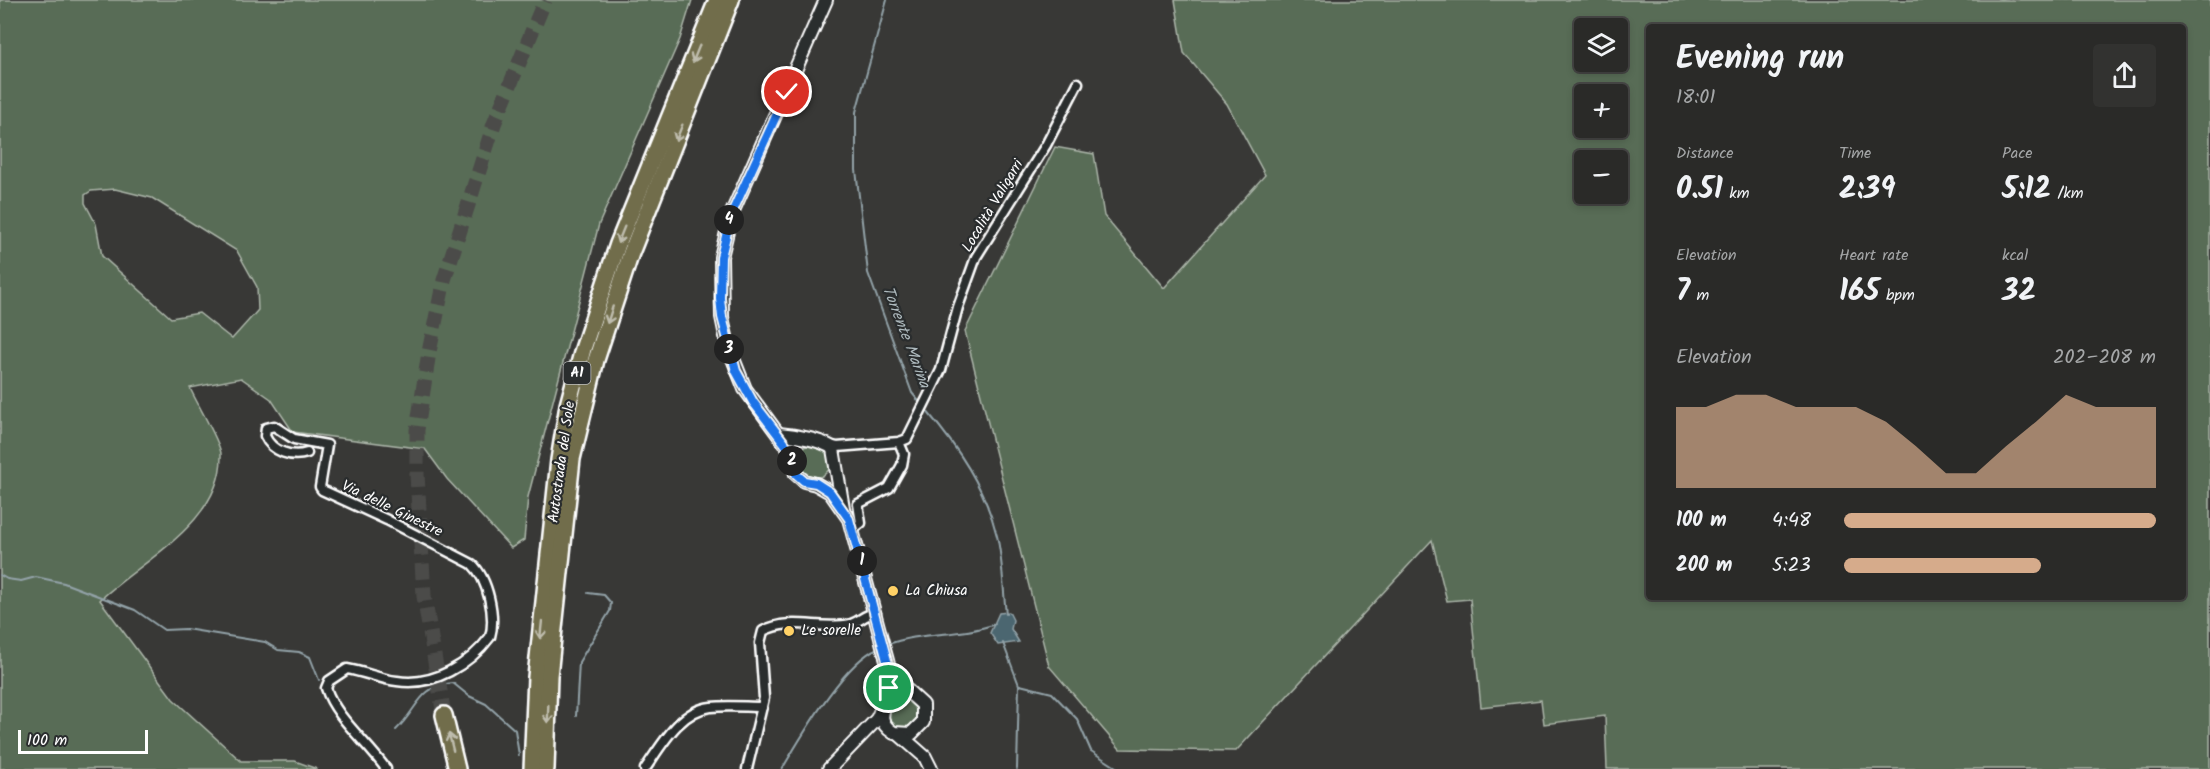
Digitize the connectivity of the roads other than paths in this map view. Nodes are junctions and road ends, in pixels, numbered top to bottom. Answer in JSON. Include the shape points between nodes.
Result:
{"nodes":[{"id":1,"x":717,"y":0,"type":"edge"},
{"id":2,"x":731,"y":0,"type":"edge"},
{"id":3,"x":826,"y":0,"type":"edge"},
{"id":4,"x":1078,"y":83,"type":"dead end"},
{"id":5,"x":779,"y":434,"type":"junction"},
{"id":6,"x":807,"y":440,"type":"junction"},
{"id":7,"x":899,"y":442,"type":"junction"},
{"id":8,"x":829,"y":445,"type":"junction"},
{"id":9,"x":848,"y":446,"type":"junction"},
{"id":10,"x":307,"y":453,"type":"dead end"},
{"id":11,"x":792,"y":457,"type":"junction"},
{"id":12,"x":836,"y":463,"type":"junction"},
{"id":13,"x":816,"y":483,"type":"junction"},
{"id":14,"x":843,"y":508,"type":"junction"},
{"id":15,"x":853,"y":529,"type":"junction"},
{"id":16,"x":876,"y":613,"type":"junction"},
{"id":17,"x":888,"y":664,"type":"junction"},
{"id":18,"x":912,"y":693,"type":"junction"},
{"id":19,"x":884,"y":705,"type":"junction"},
{"id":20,"x":762,"y":707,"type":"junction"},
{"id":21,"x":444,"y":716,"type":"tunnel mouth"},
{"id":22,"x":923,"y":722,"type":"junction"},
{"id":23,"x":895,"y":733,"type":"junction"},
{"id":24,"x":857,"y":738,"type":"junction"},
{"id":25,"x":925,"y":757,"type":"junction"},
{"id":26,"x":386,"y":769,"type":"edge"},
{"id":27,"x":457,"y":769,"type":"edge"},
{"id":28,"x":532,"y":769,"type":"edge"},
{"id":29,"x":546,"y":769,"type":"edge"},
{"id":30,"x":645,"y":769,"type":"edge"},
{"id":31,"x":747,"y":769,"type":"edge"},
{"id":32,"x":829,"y":769,"type":"edge"},
{"id":33,"x":931,"y":769,"type":"edge"}],
"edges":[{"from":1,"to":28,"type":"highway","name":"Autostrada del Sole","number":"A1","one_way":true,"via":[[618,244],[568,405],[539,654]]},
{"from":2,"to":29,"type":"highway","name":"Autostrada del Sole","number":"A1","one_way":true,"via":[[630,253],[596,360],[577,437],[549,676]]},
{"from":3,"to":5,"type":"main road","via":[[731,215],[721,257],[722,317],[734,363],[753,402]]},
{"from":4,"to":7,"type":"street","name":"Località Valigarri","via":[[1046,145],[976,257],[936,383],[911,433]]},
{"from":5,"to":6,"type":"main road"},
{"from":5,"to":11,"type":"main road"},
{"from":6,"to":8,"type":"main road"},
{"from":6,"to":11,"type":"main road"},
{"from":7,"to":9,"type":"street"},
{"from":7,"to":15,"type":"street","via":[[904,454],[894,481],[884,491],[858,504],[861,523]]},
{"from":8,"to":9,"type":"street"},
{"from":8,"to":12,"type":"main road"},
{"from":9,"to":12,"type":"street"},
{"from":10,"to":26,"type":"street","name":"Via delle Ginestre","via":[[293,456],[273,447],[266,428],[274,426],[294,439],[327,445],[322,490],[404,528],[477,569],[490,605],[491,633],[467,662],[416,682],[347,669],[329,681],[326,688],[336,711]]},
{"from":11,"to":13,"type":"main road","via":[[796,474],[804,481]]},
{"from":12,"to":13,"type":"main road","via":[[826,480]]},
{"from":12,"to":14,"type":"main road"},
{"from":13,"to":14,"type":"main road"},
{"from":14,"to":15,"type":"main road"},
{"from":15,"to":16,"type":"main road"},
{"from":16,"to":17,"type":"main road"},
{"from":16,"to":20,"type":"street","via":[[865,614],[850,624],[783,623],[763,631]]},
{"from":17,"to":18,"type":"main road","via":[[899,683]]},
{"from":17,"to":19,"type":"main road"},
{"from":18,"to":19,"type":"main road","via":[[901,692]]},
{"from":18,"to":22,"type":"main road","via":[[923,705]]},
{"from":19,"to":23,"type":"main road","via":[[883,721]]},
{"from":19,"to":24,"type":"main road","via":[[877,719]]},
{"from":20,"to":30,"type":"street","via":[[709,707],[691,715],[665,740]]},
{"from":20,"to":31,"type":"street"},
{"from":27,"to":21,"type":"highway","one_way":true},
{"from":22,"to":23,"type":"main road","via":[[916,731]]},
{"from":22,"to":25,"type":"main road"},
{"from":23,"to":24,"type":"main road"},
{"from":23,"to":25,"type":"main road"},
{"from":24,"to":32,"type":"main road"},
{"from":25,"to":33,"type":"main road"}]}
